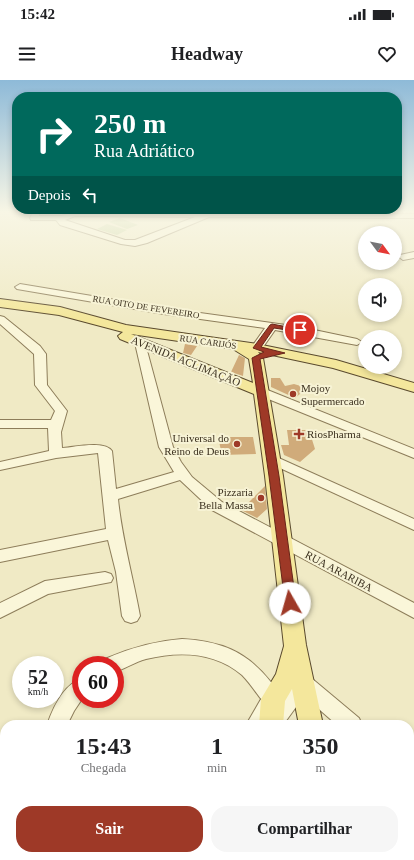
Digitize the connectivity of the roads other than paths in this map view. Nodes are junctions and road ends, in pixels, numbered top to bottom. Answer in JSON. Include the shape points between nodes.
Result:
{"nodes":[{"id":1,"x":414,"y":255,"type":"edge"},
{"id":2,"x":403,"y":257,"type":"dead end"},
{"id":3,"x":20,"y":287,"type":"dead end"},
{"id":4,"x":0,"y":303,"type":"edge"},
{"id":5,"x":0,"y":319,"type":"edge"},
{"id":6,"x":91,"y":321,"type":"junction"},
{"id":7,"x":272,"y":326,"type":"junction"},
{"id":8,"x":161,"y":335,"type":"junction"},
{"id":9,"x":357,"y":342,"type":"dead end"},
{"id":10,"x":145,"y":345,"type":"junction"},
{"id":11,"x":256,"y":353,"type":"junction"},
{"id":12,"x":414,"y":388,"type":"edge"},
{"id":13,"x":260,"y":391,"type":"junction"},
{"id":14,"x":0,"y":424,"type":"edge"},
{"id":15,"x":55,"y":424,"type":"junction"},
{"id":16,"x":57,"y":454,"type":"junction"},
{"id":17,"x":414,"y":454,"type":"edge"},
{"id":18,"x":272,"y":459,"type":"junction"},
{"id":19,"x":0,"y":466,"type":"edge"},
{"id":20,"x":184,"y":474,"type":"junction"},
{"id":21,"x":111,"y":496,"type":"junction"},
{"id":22,"x":414,"y":525,"type":"edge"},
{"id":23,"x":114,"y":533,"type":"junction"},
{"id":24,"x":282,"y":541,"type":"junction"},
{"id":25,"x":0,"y":556,"type":"edge"},
{"id":26,"x":106,"y":578,"type":"dead end"},
{"id":27,"x":0,"y":611,"type":"edge"},
{"id":28,"x":414,"y":611,"type":"edge"},
{"id":29,"x":131,"y":616,"type":"dead end"},
{"id":30,"x":295,"y":645,"type":"junction"},
{"id":31,"x":124,"y":660,"type":"edge"},
{"id":32,"x":303,"y":683,"type":"junction"},
{"id":33,"x":72,"y":696,"type":"edge"},
{"id":34,"x":294,"y":709,"type":"edge"},
{"id":35,"x":59,"y":720,"type":"edge"},
{"id":36,"x":268,"y":720,"type":"edge"},
{"id":37,"x":278,"y":720,"type":"edge"},
{"id":38,"x":346,"y":720,"type":"edge"}],
"edges":[{"from":1,"to":2,"type":"street"},
{"from":3,"to":7,"type":"street","name":"RUA OITO DE FEVEREIRO"},
{"from":4,"to":6,"type":"main road","name":"RUA CARIJÓS","via":[[60,311]]},
{"from":5,"to":15,"type":"street","via":[[40,354],[42,385],[61,411]]},
{"from":6,"to":8,"type":"main road","name":"RUA CARIJÓS"},
{"from":6,"to":10,"type":"main road","name":"AVENIDA ACLIMAÇÃO"},
{"from":7,"to":9,"type":"street","name":"RUA OITO DE FEVEREIRO"},
{"from":7,"to":11,"type":"street"},
{"from":8,"to":10,"type":"main road"},
{"from":8,"to":11,"type":"main road","name":"RUA CARIJÓS","via":[[236,346]]},
{"from":10,"to":13,"type":"main road","name":"AVENIDA ACLIMAÇÃO"},
{"from":10,"to":20,"type":"street","name":"RUA ARARIBA","via":[[166,448],[170,458]]},
{"from":11,"to":12,"type":"main road","via":[[281,353],[336,364]]},
{"from":11,"to":13,"type":"main road"},
{"from":13,"to":17,"type":"street","name":"AVENIDA ACLIMAÇÃO"},
{"from":13,"to":18,"type":"main road"},
{"from":14,"to":15,"type":"street"},
{"from":15,"to":16,"type":"street","via":[[52,438]]},
{"from":16,"to":19,"type":"street"},
{"from":16,"to":21,"type":"street","via":[[100,449],[105,451]]},
{"from":18,"to":22,"type":"street"},
{"from":18,"to":24,"type":"main road"},
{"from":20,"to":21,"type":"street"},
{"from":20,"to":24,"type":"street","name":"RUA ARARIBA","via":[[195,488],[217,506]]},
{"from":21,"to":23,"type":"street"},
{"from":23,"to":25,"type":"street"},
{"from":23,"to":29,"type":"street"},
{"from":24,"to":28,"type":"street","name":"RUA ARARIBA"},
{"from":24,"to":30,"type":"main road"},
{"from":26,"to":27,"type":"street","via":[[45,588]]},
{"from":30,"to":32,"type":"main road","via":[[301,661]]},
{"from":30,"to":34,"type":"main road","via":[[287,677]]},
{"from":31,"to":34,"type":"street","via":[[143,652],[182,646],[221,653],[239,663]]},
{"from":32,"to":34,"type":"main road"},
{"from":32,"to":38,"type":"street"},
{"from":33,"to":35,"type":"street"},
{"from":34,"to":36,"type":"street"},
{"from":34,"to":37,"type":"main road"}]}
